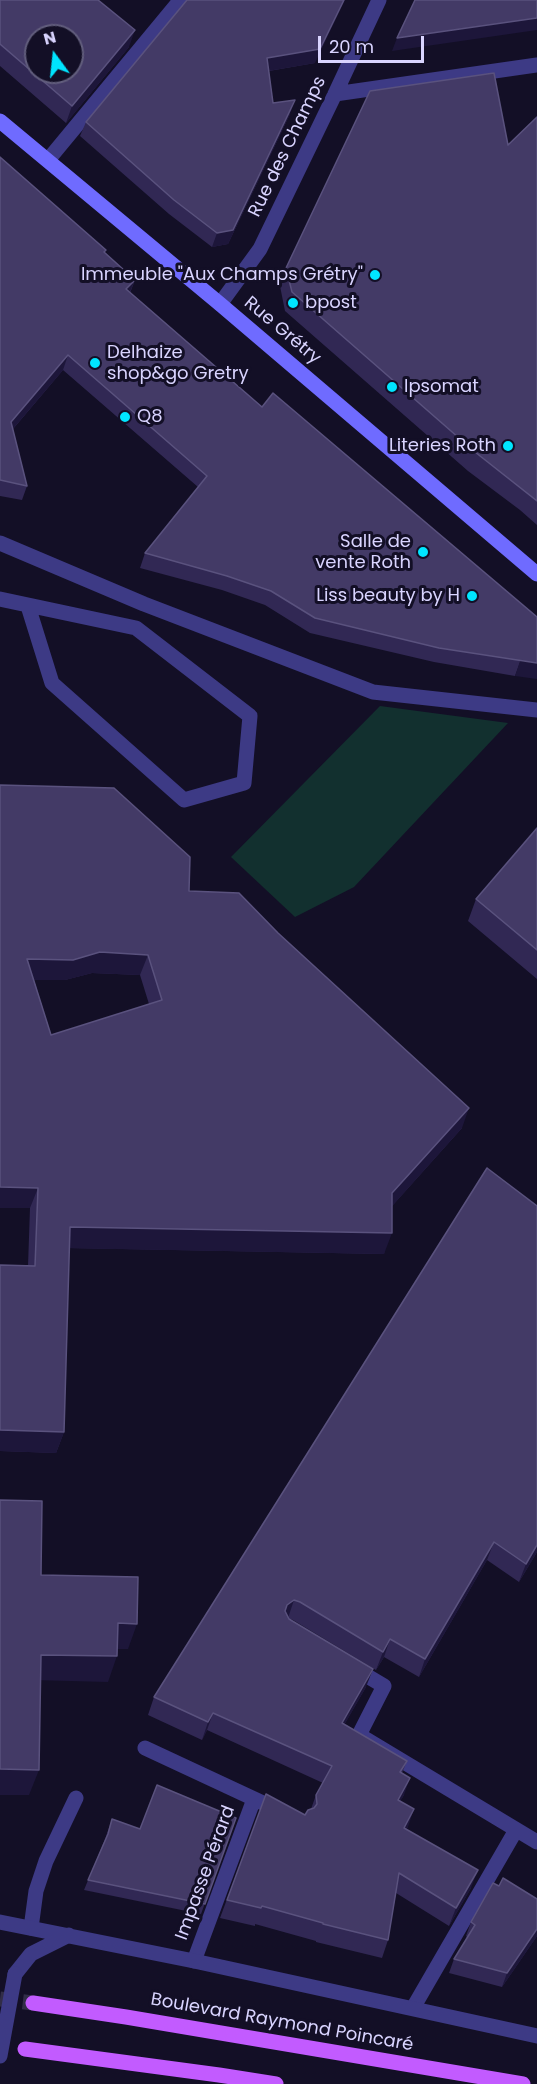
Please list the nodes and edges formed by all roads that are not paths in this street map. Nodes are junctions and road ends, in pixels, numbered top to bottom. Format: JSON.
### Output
{"nodes":[{"id":1,"x":379,"y":0,"type":"edge"},
{"id":2,"x":226,"y":4,"type":"edge"},
{"id":3,"x":537,"y":65,"type":"edge"},
{"id":4,"x":335,"y":94,"type":"junction"},
{"id":5,"x":0,"y":121,"type":"edge"},
{"id":6,"x":48,"y":160,"type":"junction"},
{"id":7,"x":220,"y":304,"type":"junction"},
{"id":8,"x":0,"y":543,"type":"edge"},
{"id":9,"x":537,"y":574,"type":"edge"},
{"id":10,"x":0,"y":599,"type":"edge"},
{"id":11,"x":28,"y":606,"type":"junction"},
{"id":12,"x":537,"y":710,"type":"edge"},
{"id":13,"x":336,"y":1657,"type":"edge"},
{"id":14,"x":145,"y":1748,"type":"dead end"},
{"id":15,"x":75,"y":1798,"type":"dead end"},
{"id":16,"x":254,"y":1799,"type":"junction"},
{"id":17,"x":273,"y":1807,"type":"edge"},
{"id":18,"x":516,"y":1830,"type":"junction"},
{"id":19,"x":537,"y":1842,"type":"edge"},
{"id":20,"x":0,"y":1922,"type":"edge"},
{"id":21,"x":31,"y":1928,"type":"junction"},
{"id":22,"x":69,"y":1935,"type":"junction"},
{"id":23,"x":194,"y":1961,"type":"junction"},
{"id":24,"x":33,"y":2003,"type":"tunnel mouth"},
{"id":25,"x":412,"y":2008,"type":"junction"},
{"id":26,"x":537,"y":2036,"type":"edge"},
{"id":27,"x":25,"y":2049,"type":"dead end"},
{"id":28,"x":0,"y":2056,"type":"edge"},
{"id":29,"x":276,"y":2084,"type":"edge"},
{"id":30,"x":523,"y":2084,"type":"edge"}],
"edges":[{"from":1,"to":4,"type":"street","name":"Rue des Champs"},
{"from":2,"to":6,"type":"street"},
{"from":3,"to":4,"type":"street"},
{"from":4,"to":7,"type":"street","name":"Rue des Champs"},
{"from":5,"to":6,"type":"street","name":"Rue Grétry"},
{"from":6,"to":7,"type":"street","name":"Rue Grétry"},
{"from":7,"to":9,"type":"street","name":"Rue Grétry"},
{"from":8,"to":12,"type":"street"},
{"from":10,"to":11,"type":"street"},
{"from":11,"to":11,"type":"street"},
{"from":13,"to":18,"type":"street"},
{"from":14,"to":16,"type":"street","name":"Impasse Pérard"},
{"from":15,"to":21,"type":"street"},
{"from":16,"to":17,"type":"street","name":"Impasse Pérard"},
{"from":16,"to":23,"type":"street","name":"Impasse Pérard"},
{"from":18,"to":19,"type":"street"},
{"from":18,"to":25,"type":"street"},
{"from":20,"to":21,"type":"street","name":"Boulevard Raymond Poincaré"},
{"from":21,"to":22,"type":"street","name":"Boulevard Raymond Poincaré"},
{"from":22,"to":23,"type":"street","name":"Boulevard Raymond Poincaré"},
{"from":22,"to":28,"type":"street","bridge":true},
{"from":23,"to":25,"type":"street","name":"Boulevard Raymond Poincaré"},
{"from":24,"to":30,"type":"main road","name":"Boulevard Raymond Poincaré"},
{"from":25,"to":26,"type":"street","name":"Boulevard Raymond Poincaré"},
{"from":27,"to":29,"type":"main road"}]}
